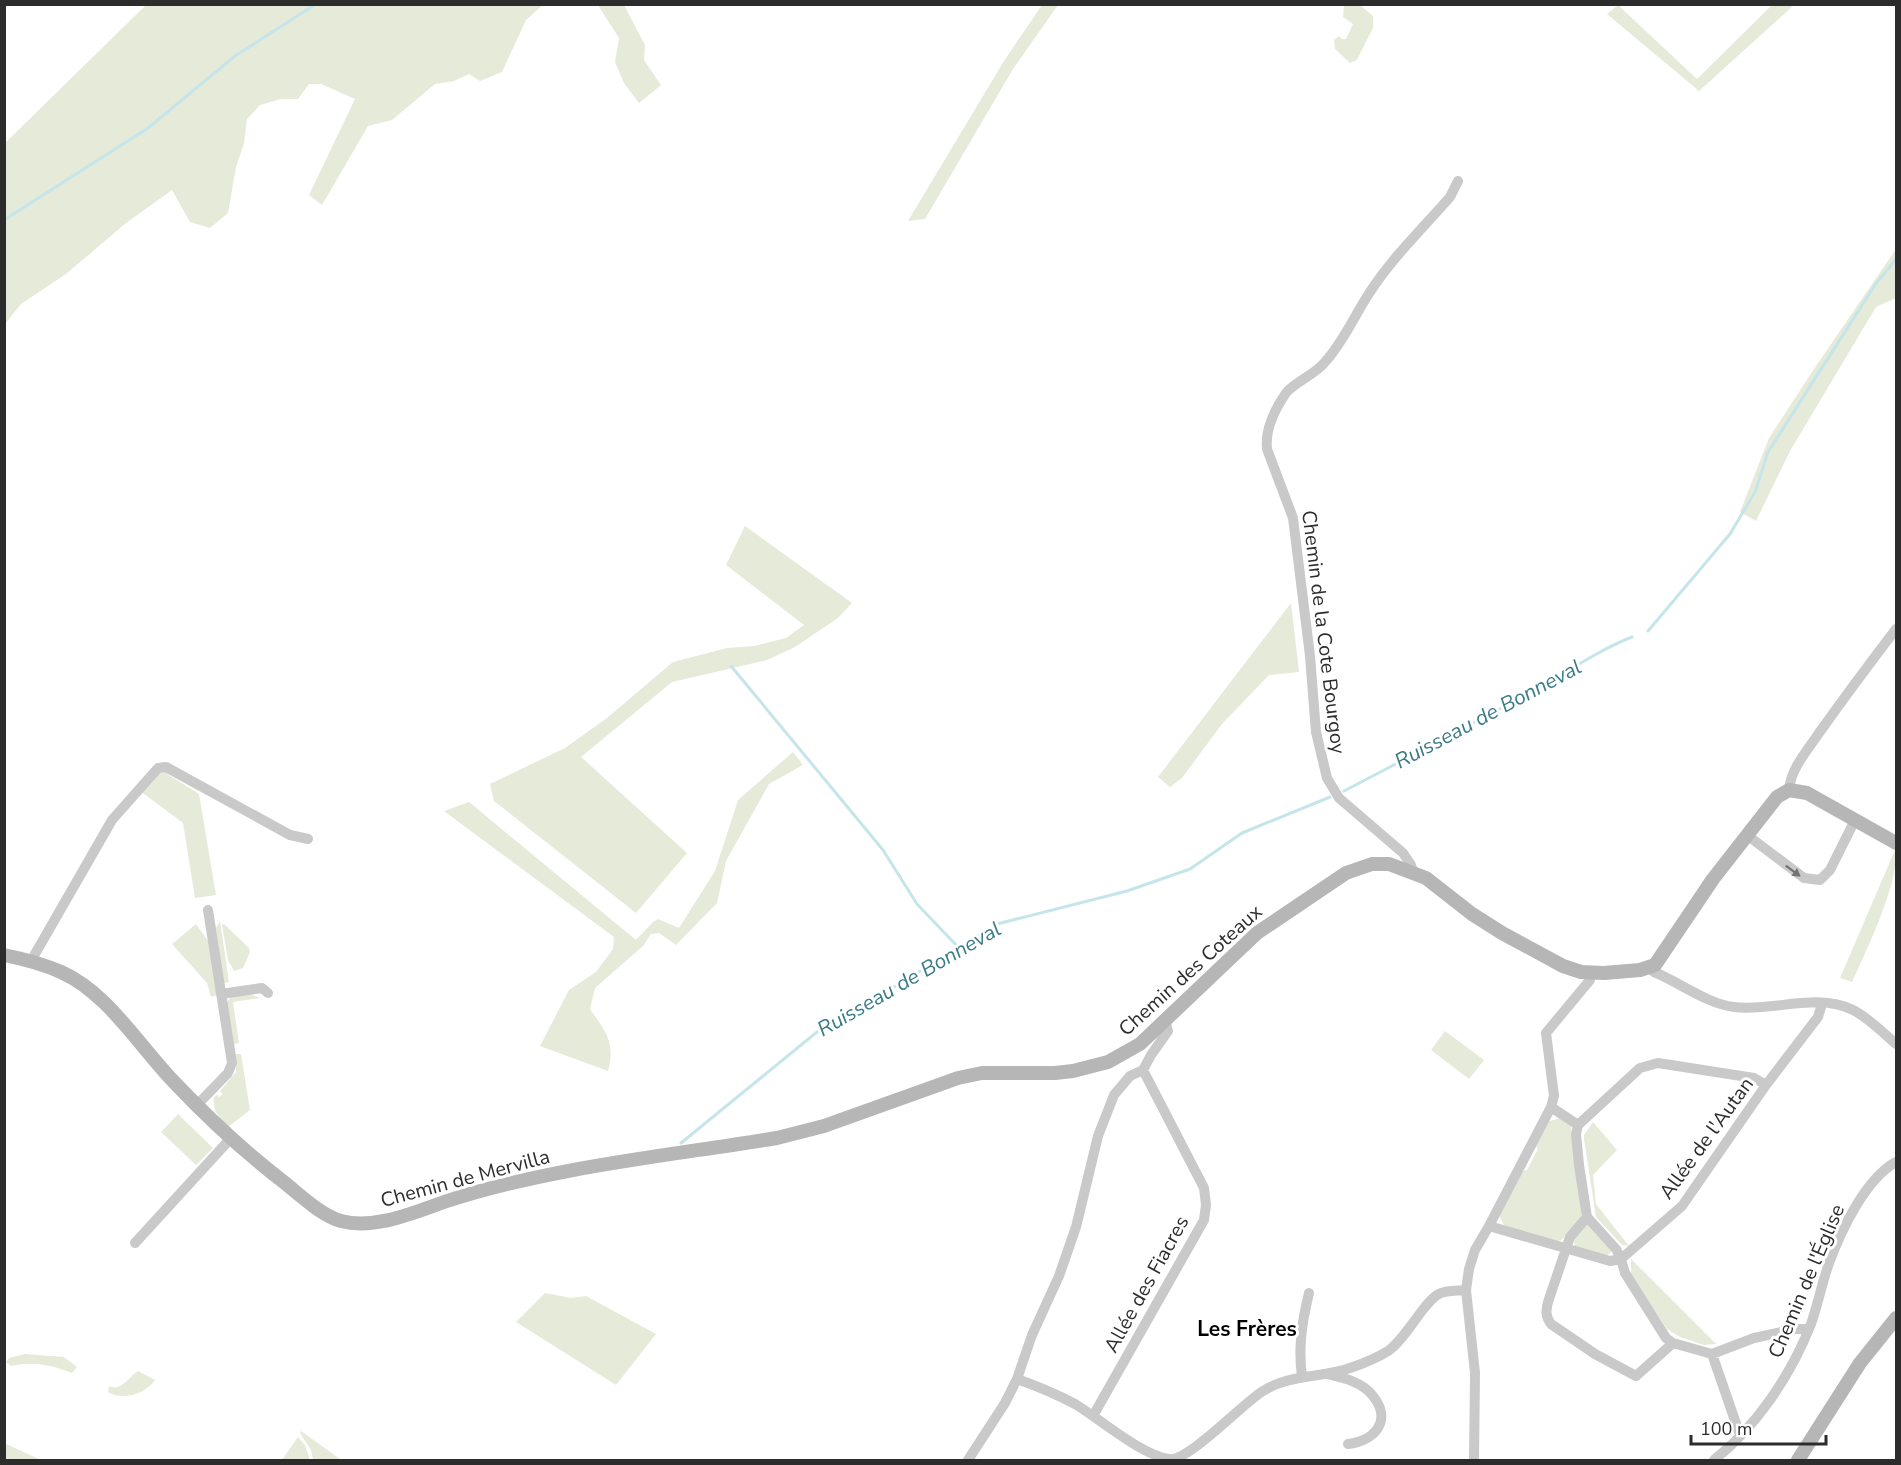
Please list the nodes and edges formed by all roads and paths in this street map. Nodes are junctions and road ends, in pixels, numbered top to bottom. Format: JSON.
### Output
{"nodes":[{"id":1,"x":1458,"y":181,"type":"dead end"},
{"id":2,"x":1896,"y":629,"type":"edge"},
{"id":3,"x":1789,"y":790,"type":"junction"},
{"id":4,"x":1854,"y":820,"type":"junction"},
{"id":5,"x":1747,"y":835,"type":"junction"},
{"id":6,"x":308,"y":839,"type":"dead end"},
{"id":7,"x":1896,"y":843,"type":"edge"},
{"id":8,"x":1413,"y":872,"type":"junction"},
{"id":9,"x":208,"y":910,"type":"dead end"},
{"id":10,"x":4,"y":955,"type":"edge"},
{"id":11,"x":31,"y":961,"type":"junction"},
{"id":12,"x":1650,"y":968,"type":"junction"},
{"id":13,"x":1592,"y":973,"type":"junction"},
{"id":14,"x":268,"y":993,"type":"dead end"},
{"id":15,"x":221,"y":994,"type":"junction"},
{"id":16,"x":1822,"y":1004,"type":"junction"},
{"id":17,"x":1165,"y":1020,"type":"junction"},
{"id":18,"x":1896,"y":1044,"type":"edge"},
{"id":19,"x":1126,"y":1054,"type":"joint"},
{"id":20,"x":1143,"y":1070,"type":"junction"},
{"id":21,"x":1766,"y":1085,"type":"junction"},
{"id":22,"x":197,"y":1105,"type":"junction"},
{"id":23,"x":1551,"y":1105,"type":"junction"},
{"id":24,"x":1578,"y":1125,"type":"junction"},
{"id":25,"x":232,"y":1137,"type":"junction"},
{"id":26,"x":1896,"y":1162,"type":"edge"},
{"id":27,"x":1587,"y":1217,"type":"junction"},
{"id":28,"x":1489,"y":1226,"type":"junction"},
{"id":29,"x":135,"y":1243,"type":"dead end"},
{"id":30,"x":1567,"y":1250,"type":"junction"},
{"id":31,"x":1621,"y":1259,"type":"junction"},
{"id":32,"x":1466,"y":1290,"type":"junction"},
{"id":33,"x":1309,"y":1293,"type":"dead end"},
{"id":34,"x":1896,"y":1318,"type":"edge"},
{"id":35,"x":1808,"y":1329,"type":"junction"},
{"id":36,"x":1672,"y":1343,"type":"junction"},
{"id":37,"x":1712,"y":1354,"type":"junction"},
{"id":38,"x":1325,"y":1373,"type":"junction"},
{"id":39,"x":1302,"y":1377,"type":"junction"},
{"id":40,"x":1017,"y":1379,"type":"junction"},
{"id":41,"x":1093,"y":1416,"type":"junction"},
{"id":42,"x":1740,"y":1435,"type":"junction"},
{"id":43,"x":1348,"y":1444,"type":"dead end"},
{"id":44,"x":1722,"y":1458,"type":"edge"},
{"id":45,"x":1168,"y":1460,"type":"edge"},
{"id":46,"x":968,"y":1461,"type":"edge"},
{"id":47,"x":1474,"y":1461,"type":"edge"},
{"id":48,"x":1798,"y":1461,"type":"edge"}],
"edges":[{"from":1,"to":8,"type":"street","name":"Chemin de la Cote Bourgoy"},
{"from":2,"to":3,"type":"street"},
{"from":3,"to":4,"type":"street"},
{"from":3,"to":5,"type":"street"},
{"from":5,"to":4,"type":"street","one_way":true},
{"from":4,"to":7,"type":"street"},
{"from":5,"to":12,"type":"street"},
{"from":6,"to":11,"type":"street"},
{"from":8,"to":13,"type":"street","name":"Chemin des Coteaux"},
{"from":8,"to":17,"type":"street","name":"Chemin des Coteaux"},
{"from":9,"to":15,"type":"street"},
{"from":10,"to":11,"type":"street","name":"Chemin de Mervilla"},
{"from":11,"to":22,"type":"street","name":"Chemin de Mervilla"},
{"from":12,"to":13,"type":"street","name":"Chemin des Coteaux"},
{"from":12,"to":16,"type":"street"},
{"from":13,"to":23,"type":"street"},
{"from":14,"to":15,"type":"street"},
{"from":15,"to":22,"type":"street"},
{"from":16,"to":18,"type":"street"},
{"from":16,"to":21,"type":"street","name":"Allée de l'Autan"},
{"from":17,"to":19,"type":"street","name":"Chemin des Coteaux"},
{"from":17,"to":20,"type":"street"},
{"from":19,"to":25,"type":"street","name":"Chemin de Mervilla"},
{"from":20,"to":40,"type":"street"},
{"from":20,"to":41,"type":"street","name":"Allée des Fiacres"},
{"from":21,"to":24,"type":"street"},
{"from":21,"to":31,"type":"street","name":"Allée de l'Autan"},
{"from":22,"to":25,"type":"street","name":"Chemin de Mervilla"},
{"from":23,"to":24,"type":"street"},
{"from":23,"to":28,"type":"street"},
{"from":24,"to":27,"type":"street"},
{"from":25,"to":29,"type":"street"},
{"from":26,"to":35,"type":"street","name":"Chemin de l'Église"},
{"from":27,"to":30,"type":"street"},
{"from":27,"to":31,"type":"street"},
{"from":28,"to":30,"type":"street"},
{"from":28,"to":32,"type":"street"},
{"from":30,"to":31,"type":"street"},
{"from":30,"to":36,"type":"street"},
{"from":31,"to":36,"type":"street"},
{"from":32,"to":38,"type":"street"},
{"from":32,"to":47,"type":"street"},
{"from":33,"to":39,"type":"street"},
{"from":34,"to":48,"type":"street"},
{"from":35,"to":37,"type":"street"},
{"from":35,"to":42,"type":"street","name":"Chemin de l'Église"},
{"from":36,"to":37,"type":"street"},
{"from":37,"to":42,"type":"street"},
{"from":38,"to":39,"type":"street"},
{"from":38,"to":43,"type":"street"},
{"from":39,"to":45,"type":"street"},
{"from":40,"to":41,"type":"street"},
{"from":40,"to":46,"type":"street"},
{"from":41,"to":45,"type":"street"},
{"from":42,"to":44,"type":"street","name":"Chemin de l'Église"}]}
